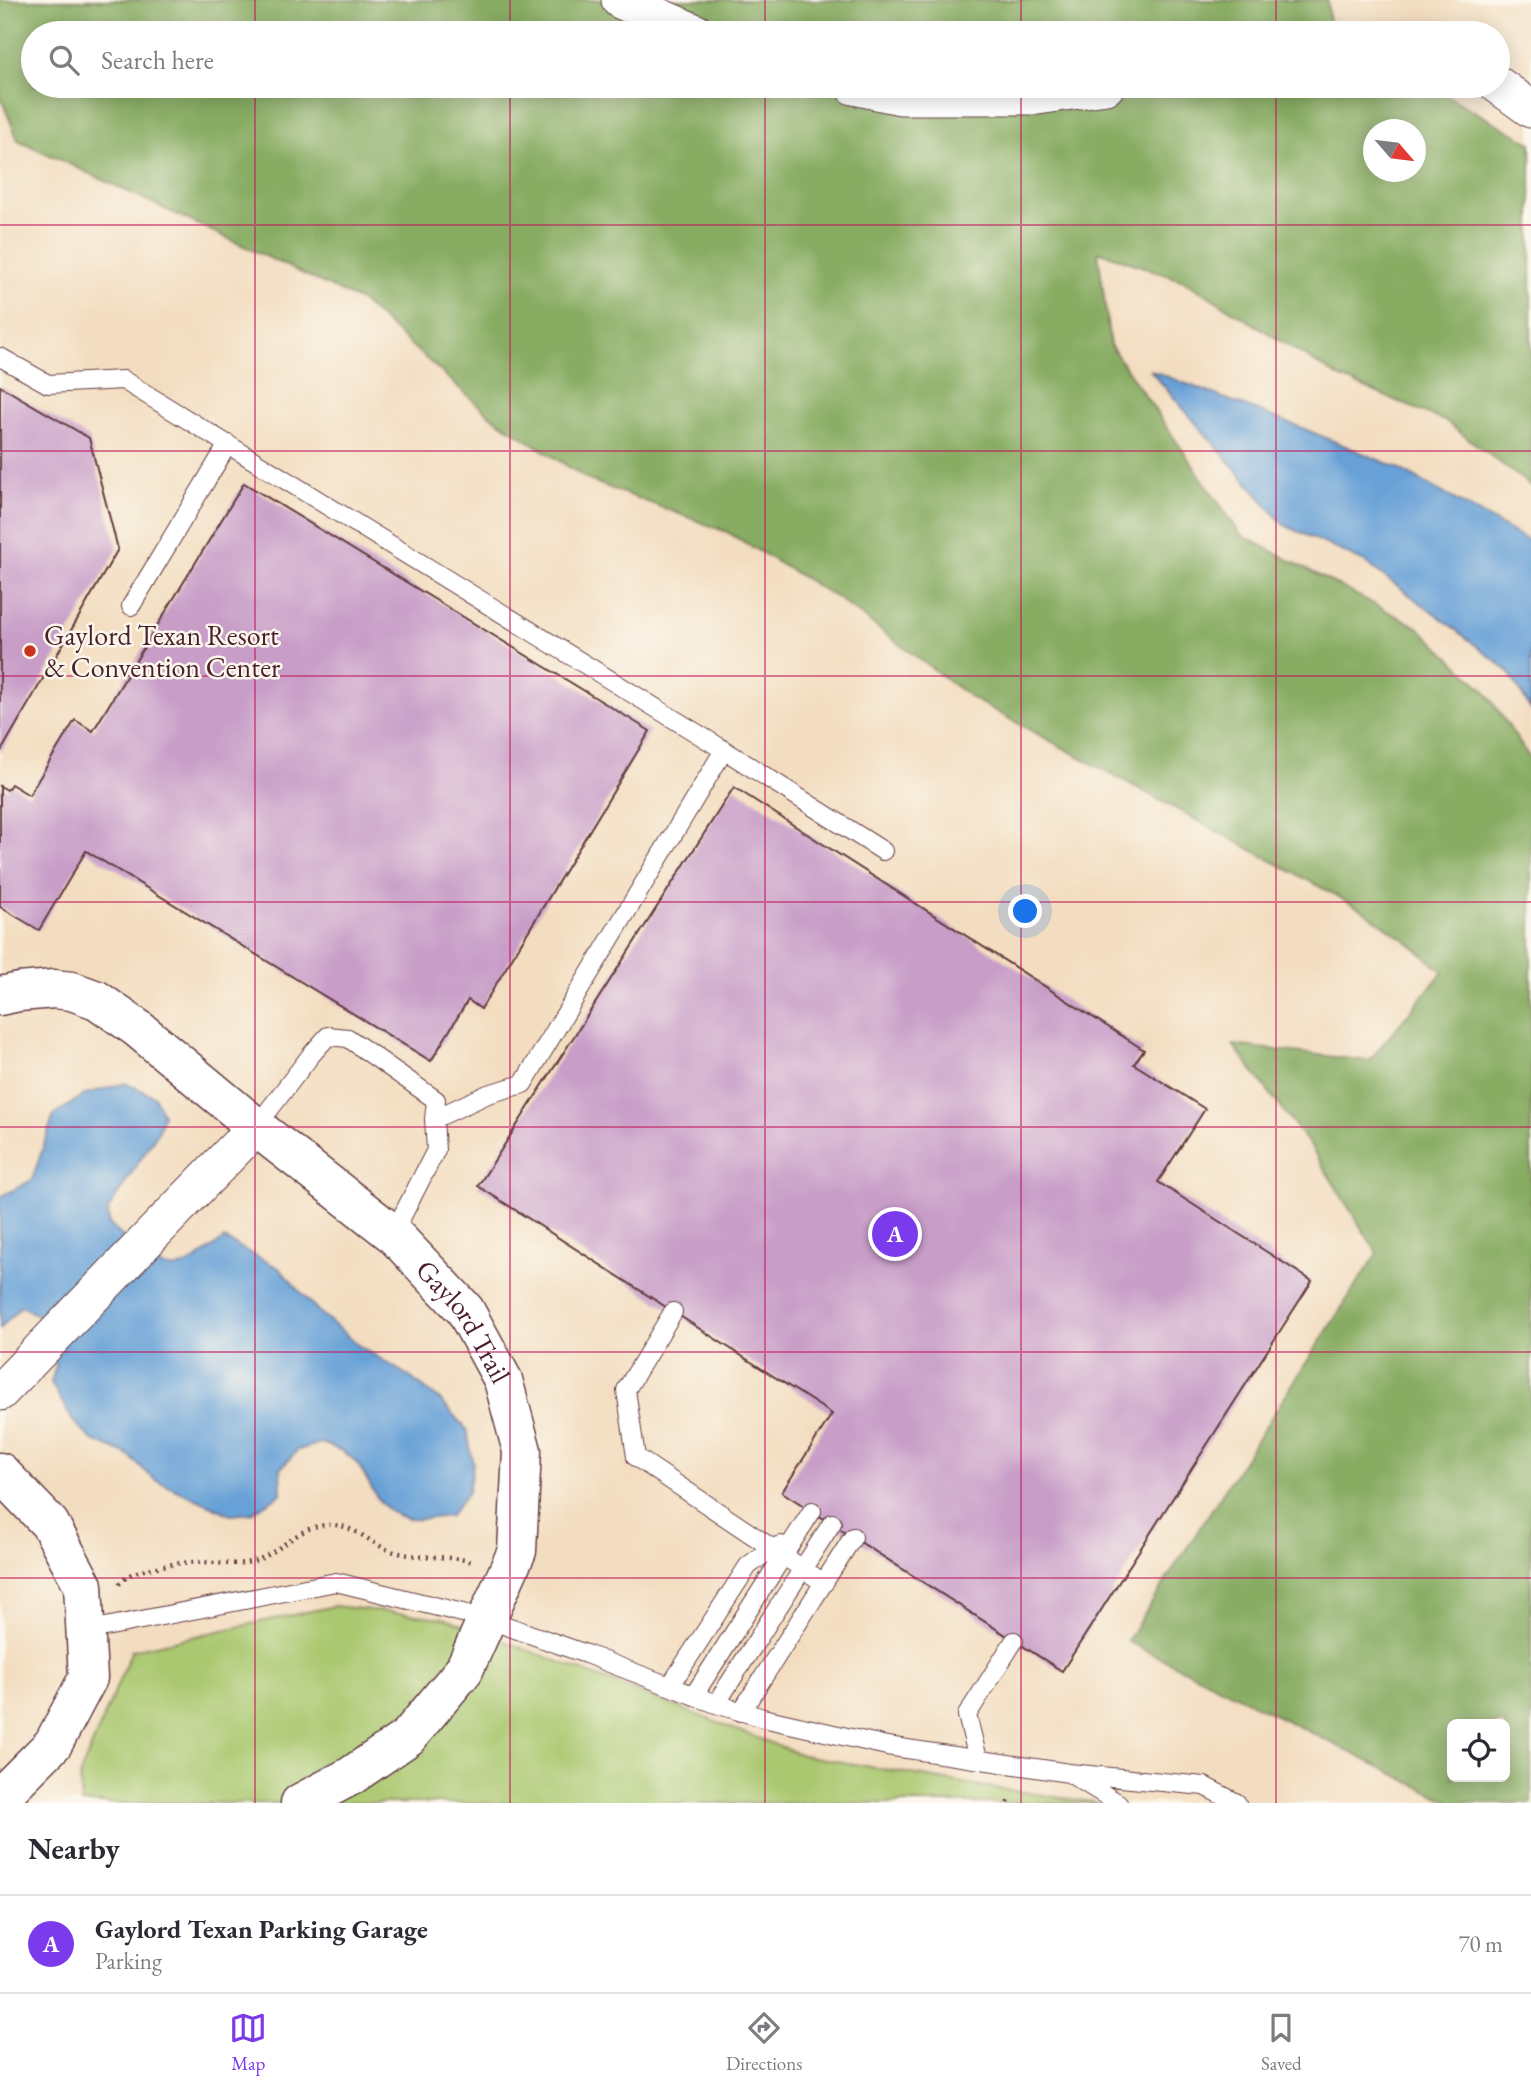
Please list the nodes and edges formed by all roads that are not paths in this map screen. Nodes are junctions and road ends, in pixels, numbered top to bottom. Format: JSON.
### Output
{"nodes":[{"id":1,"x":620,"y":0,"type":"edge"},
{"id":2,"x":668,"y":21,"type":"edge"},
{"id":3,"x":1510,"y":93,"type":"edge"},
{"id":4,"x":1531,"y":108,"type":"edge"},
{"id":5,"x":0,"y":357,"type":"edge"},
{"id":6,"x":228,"y":444,"type":"junction"},
{"id":7,"x":131,"y":606,"type":"dead end"},
{"id":8,"x":724,"y":750,"type":"junction"},
{"id":9,"x":883,"y":851,"type":"dead end"},
{"id":10,"x":0,"y":996,"type":"edge"},
{"id":11,"x":434,"y":1119,"type":"junction"},
{"id":12,"x":256,"y":1127,"type":"junction"},
{"id":13,"x":393,"y":1234,"type":"junction"},
{"id":14,"x":673,"y":1312,"type":"dead end"},
{"id":15,"x":0,"y":1392,"type":"edge"},
{"id":16,"x":0,"y":1472,"type":"edge"},
{"id":17,"x":812,"y":1511,"type":"dead end"},
{"id":18,"x":832,"y":1523,"type":"dead end"},
{"id":19,"x":853,"y":1537,"type":"dead end"},
{"id":20,"x":778,"y":1552,"type":"junction"},
{"id":21,"x":803,"y":1569,"type":"junction"},
{"id":22,"x":824,"y":1583,"type":"junction"},
{"id":23,"x":85,"y":1617,"type":"junction"},
{"id":24,"x":487,"y":1619,"type":"junction"},
{"id":25,"x":1014,"y":1641,"type":"dead end"},
{"id":26,"x":670,"y":1686,"type":"junction"},
{"id":27,"x":694,"y":1695,"type":"junction"},
{"id":28,"x":716,"y":1704,"type":"junction"},
{"id":29,"x":741,"y":1712,"type":"junction"},
{"id":30,"x":978,"y":1759,"type":"junction"},
{"id":31,"x":1069,"y":1773,"type":"junction"},
{"id":32,"x":0,"y":1797,"type":"edge"},
{"id":33,"x":300,"y":1803,"type":"edge"},
{"id":34,"x":1118,"y":1803,"type":"edge"},
{"id":35,"x":1237,"y":1803,"type":"edge"}],
"edges":[{"from":1,"to":2,"type":"street"},
{"from":3,"to":4,"type":"street"},
{"from":5,"to":6,"type":"lane"},
{"from":6,"to":7,"type":"lane"},
{"from":6,"to":8,"type":"lane"},
{"from":8,"to":9,"type":"lane"},
{"from":8,"to":11,"type":"lane"},
{"from":10,"to":12,"type":"street","name":"Gaylord Trail"},
{"from":11,"to":12,"type":"lane"},
{"from":11,"to":13,"type":"lane"},
{"from":12,"to":13,"type":"street","name":"Gaylord Trail"},
{"from":12,"to":15,"type":"street"},
{"from":13,"to":24,"type":"street","name":"Gaylord Trail"},
{"from":14,"to":20,"type":"lane"},
{"from":16,"to":23,"type":"street"},
{"from":17,"to":20,"type":"lane"},
{"from":18,"to":21,"type":"lane"},
{"from":19,"to":22,"type":"lane"},
{"from":20,"to":21,"type":"lane"},
{"from":20,"to":26,"type":"lane"},
{"from":20,"to":27,"type":"lane"},
{"from":21,"to":22,"type":"lane"},
{"from":21,"to":28,"type":"lane"},
{"from":22,"to":29,"type":"lane"},
{"from":23,"to":24,"type":"lane"},
{"from":23,"to":32,"type":"street"},
{"from":24,"to":26,"type":"lane"},
{"from":24,"to":33,"type":"street","name":"Gaylord Trail"},
{"from":25,"to":30,"type":"lane"},
{"from":26,"to":27,"type":"lane"},
{"from":27,"to":28,"type":"lane"},
{"from":28,"to":29,"type":"lane"},
{"from":29,"to":30,"type":"lane"},
{"from":30,"to":31,"type":"lane"},
{"from":31,"to":34,"type":"lane"},
{"from":31,"to":35,"type":"lane"}]}
